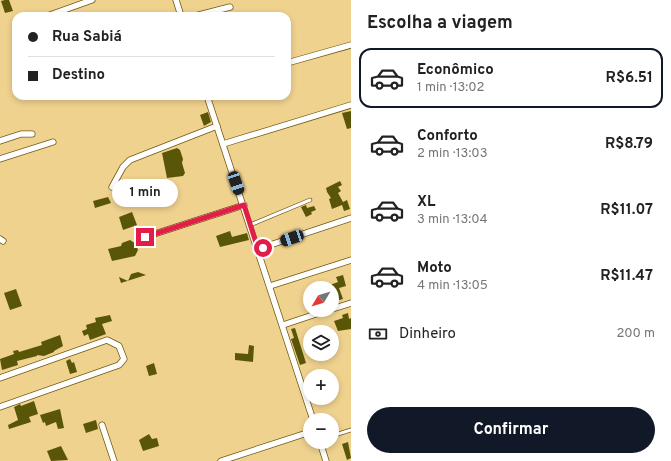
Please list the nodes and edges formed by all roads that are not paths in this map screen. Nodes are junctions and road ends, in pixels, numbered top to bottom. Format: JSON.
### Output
{"nodes":[{"id":1,"x":92,"y":0,"type":"edge"},
{"id":2,"x":176,"y":0,"type":"edge"},
{"id":3,"x":230,"y":7,"type":"dead end"},
{"id":4,"x":58,"y":12,"type":"edge"},
{"id":5,"x":180,"y":12,"type":"edge"},
{"id":6,"x":211,"y":12,"type":"edge"},
{"id":7,"x":351,"y":45,"type":"edge"},
{"id":8,"x":291,"y":62,"type":"edge"},
{"id":9,"x":208,"y":100,"type":"edge"},
{"id":10,"x":351,"y":105,"type":"edge"},
{"id":11,"x":217,"y":126,"type":"junction"},
{"id":12,"x":32,"y":134,"type":"dead end"},
{"id":13,"x":0,"y":141,"type":"edge"},
{"id":14,"x":53,"y":142,"type":"dead end"},
{"id":15,"x":223,"y":144,"type":"junction"},
{"id":16,"x":0,"y":159,"type":"edge"},
{"id":17,"x":112,"y":187,"type":"dead end"},
{"id":18,"x":310,"y":200,"type":"dead end"},
{"id":19,"x":244,"y":205,"type":"junction"},
{"id":20,"x":351,"y":218,"type":"edge"},
{"id":21,"x":250,"y":225,"type":"junction"},
{"id":22,"x":145,"y":237,"type":"dead end"},
{"id":23,"x":258,"y":249,"type":"junction"},
{"id":24,"x":351,"y":260,"type":"edge"},
{"id":25,"x":270,"y":286,"type":"junction"},
{"id":26,"x":351,"y":303,"type":"edge"},
{"id":27,"x":339,"y":307,"type":"edge"},
{"id":28,"x":307,"y":317,"type":"edge"},
{"id":29,"x":283,"y":325,"type":"junction"},
{"id":30,"x":0,"y":378,"type":"edge"},
{"id":31,"x":0,"y":407,"type":"edge"},
{"id":32,"x":311,"y":413,"type":"edge"},
{"id":33,"x":102,"y":425,"type":"dead end"},
{"id":34,"x":351,"y":430,"type":"edge"},
{"id":35,"x":303,"y":434,"type":"edge"},
{"id":36,"x":339,"y":434,"type":"edge"},
{"id":37,"x":322,"y":449,"type":"edge"},
{"id":38,"x":114,"y":461,"type":"edge"},
{"id":39,"x":220,"y":461,"type":"edge"},
{"id":40,"x":326,"y":461,"type":"edge"}],
"edges":[{"from":1,"to":4,"type":"street"},
{"from":2,"to":5,"type":"street"},
{"from":3,"to":6,"type":"street"},
{"from":7,"to":8,"type":"street"},
{"from":9,"to":11,"type":"street"},
{"from":10,"to":15,"type":"street"},
{"from":11,"to":15,"type":"street"},
{"from":11,"to":17,"type":"street"},
{"from":12,"to":13,"type":"street"},
{"from":14,"to":16,"type":"street"},
{"from":15,"to":19,"type":"street"},
{"from":18,"to":21,"type":"lane"},
{"from":19,"to":21,"type":"street"},
{"from":19,"to":22,"type":"street"},
{"from":20,"to":23,"type":"street"},
{"from":21,"to":23,"type":"street"},
{"from":23,"to":25,"type":"street"},
{"from":24,"to":25,"type":"street"},
{"from":25,"to":29,"type":"street"},
{"from":26,"to":27,"type":"street"},
{"from":28,"to":29,"type":"street"},
{"from":29,"to":32,"type":"street"},
{"from":30,"to":31,"type":"street"},
{"from":33,"to":38,"type":"street"},
{"from":34,"to":36,"type":"lane"},
{"from":35,"to":39,"type":"street"},
{"from":37,"to":40,"type":"street"}]}
